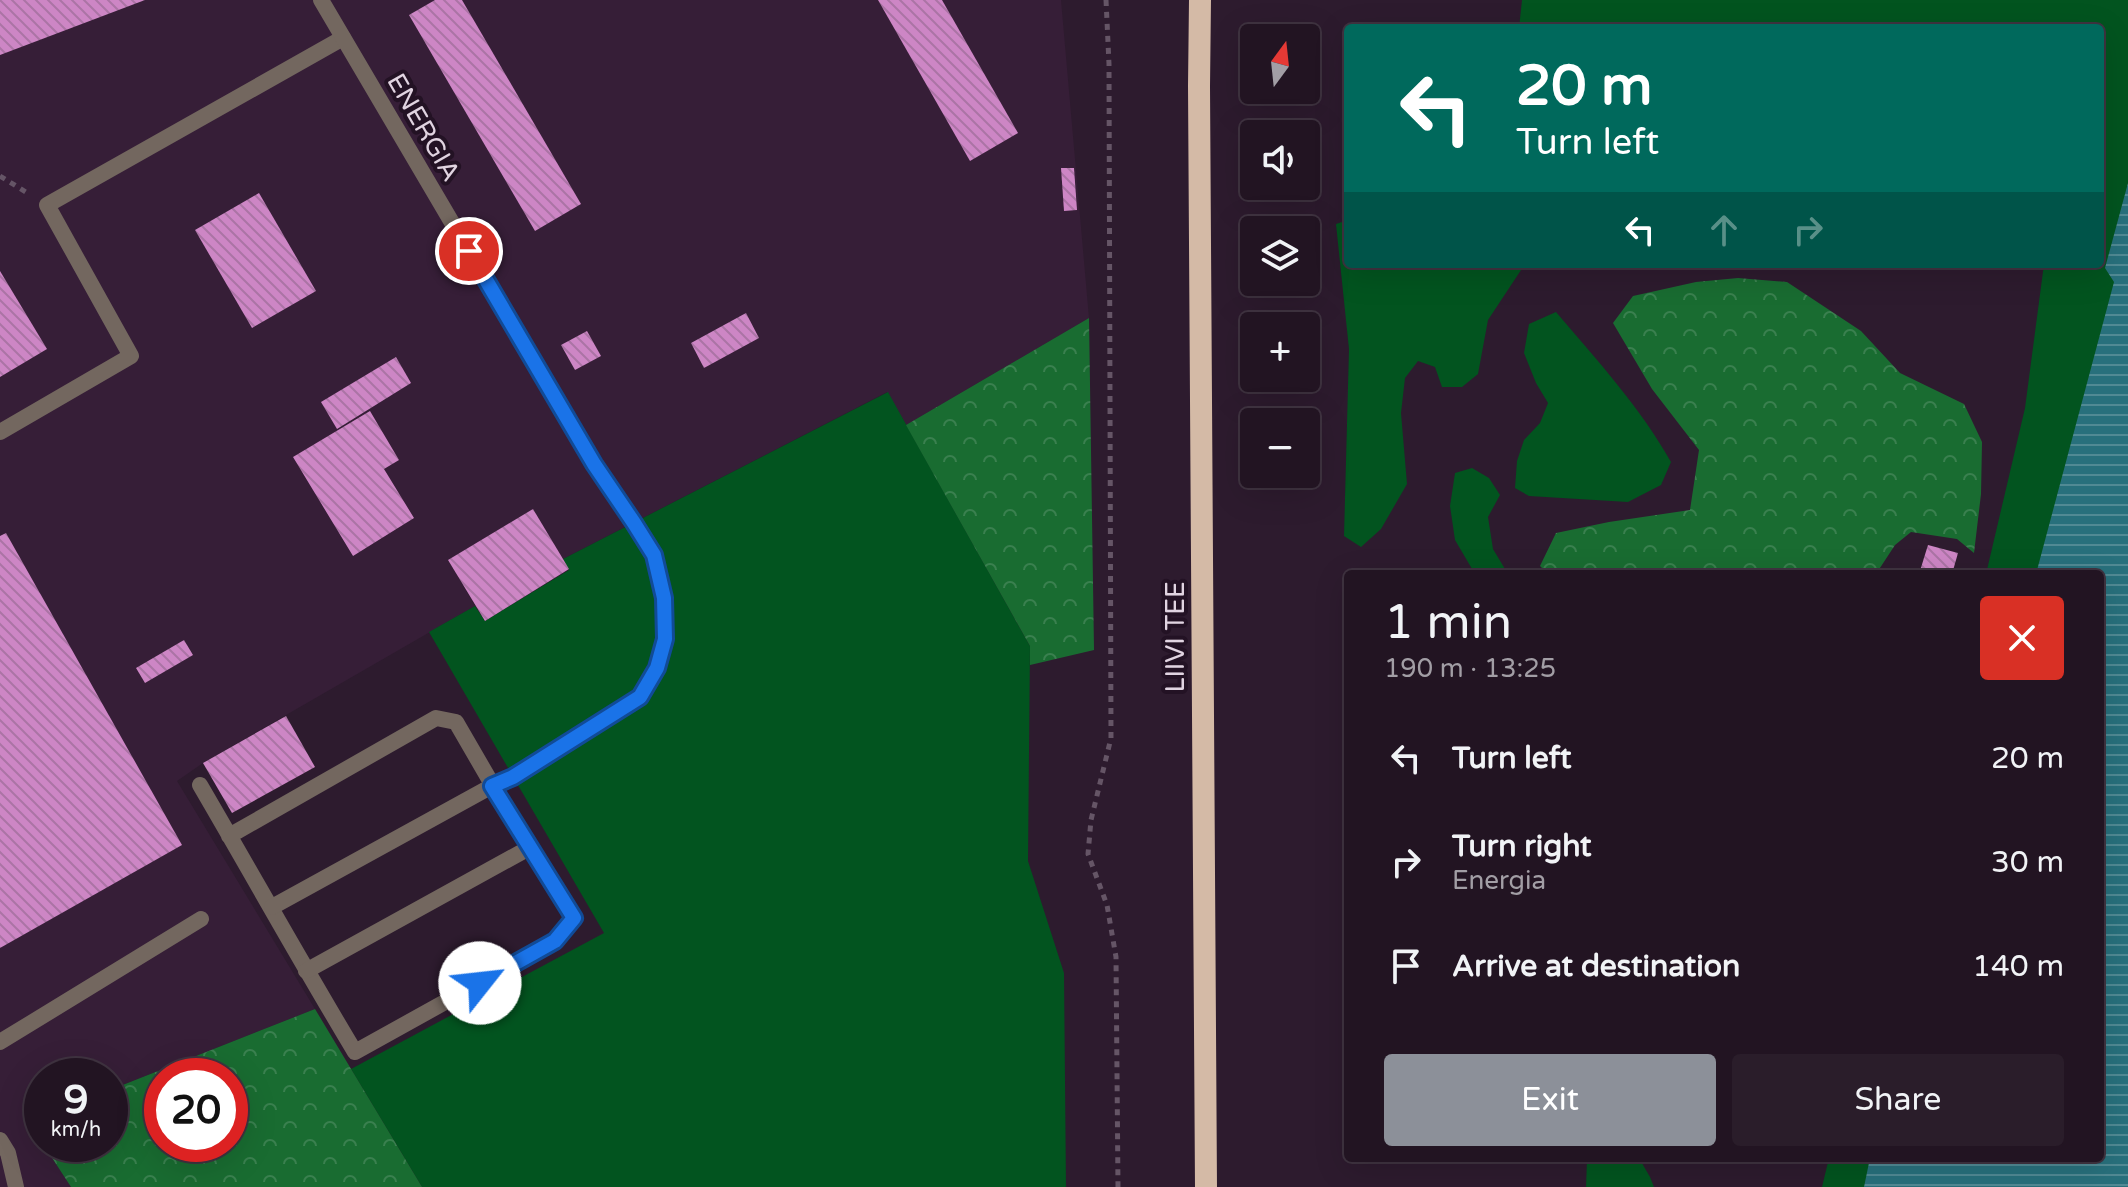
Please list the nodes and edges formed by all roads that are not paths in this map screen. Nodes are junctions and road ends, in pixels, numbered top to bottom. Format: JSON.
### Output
{"nodes":[{"id":1,"x":321,"y":0,"type":"edge"},
{"id":2,"x":1199,"y":0,"type":"edge"},
{"id":3,"x":343,"y":38,"type":"junction"},
{"id":4,"x":0,"y":432,"type":"edge"},
{"id":5,"x":200,"y":785,"type":"dead end"},
{"id":6,"x":492,"y":786,"type":"junction"},
{"id":7,"x":229,"y":836,"type":"junction"},
{"id":8,"x":529,"y":848,"type":"junction"},
{"id":9,"x":272,"y":907,"type":"junction"},
{"id":10,"x":201,"y":919,"type":"dead end"},
{"id":11,"x":306,"y":971,"type":"junction"},
{"id":12,"x":0,"y":1042,"type":"edge"},
{"id":13,"x":0,"y":1140,"type":"edge"},
{"id":14,"x":16,"y":1187,"type":"edge"},
{"id":15,"x":1206,"y":1187,"type":"edge"}],
"edges":[{"from":1,"to":3,"type":"street","name":"ENERGIA"},
{"from":2,"to":15,"type":"highway","name":"LIIVI TEE"},
{"from":3,"to":4,"type":"street"},
{"from":3,"to":6,"type":"street","name":"ENERGIA"},
{"from":5,"to":7,"type":"street"},
{"from":6,"to":7,"type":"street"},
{"from":6,"to":8,"type":"street"},
{"from":6,"to":9,"type":"street","name":"ENERGIA"},
{"from":7,"to":9,"type":"street"},
{"from":8,"to":11,"type":"street"},
{"from":8,"to":11,"type":"street"},
{"from":9,"to":11,"type":"street"},
{"from":10,"to":12,"type":"street"},
{"from":13,"to":14,"type":"street"}]}
